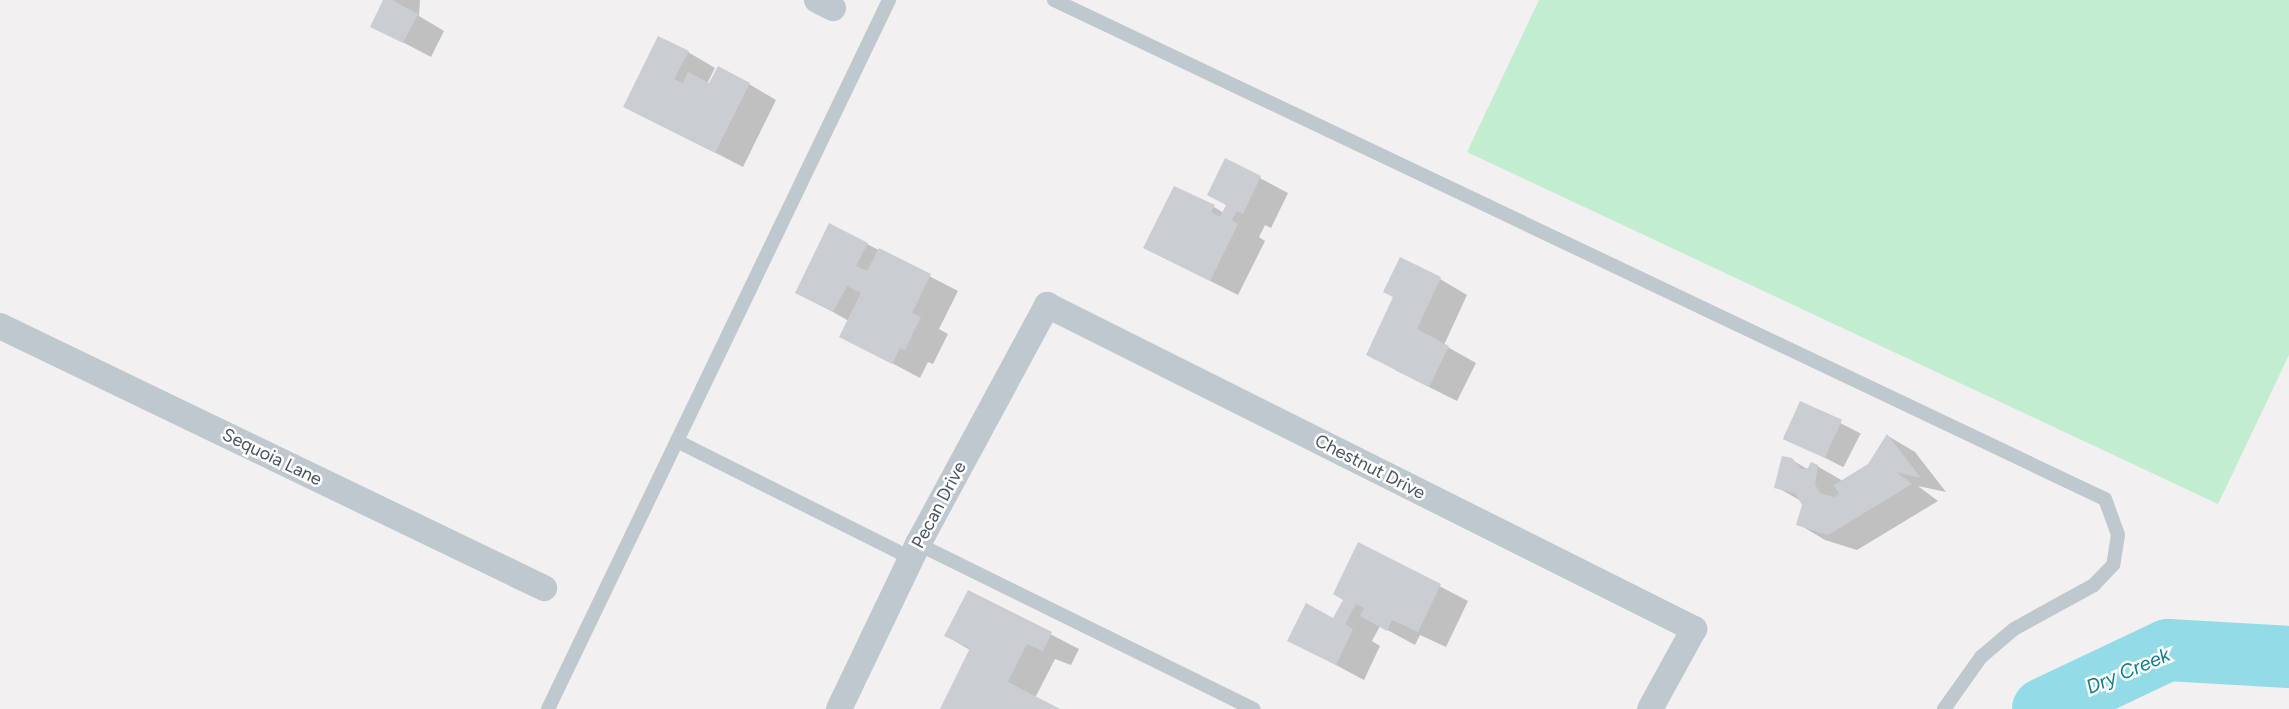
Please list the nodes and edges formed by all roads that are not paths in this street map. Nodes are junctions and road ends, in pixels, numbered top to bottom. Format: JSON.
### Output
{"nodes":[{"id":1,"x":889,"y":0,"type":"edge"},
{"id":2,"x":1054,"y":0,"type":"edge"},
{"id":3,"x":1047,"y":305,"type":"joint"},
{"id":4,"x":0,"y":326,"type":"edge"},
{"id":5,"x":677,"y":441,"type":"junction"},
{"id":6,"x":915,"y":551,"type":"junction"},
{"id":7,"x":544,"y":588,"type":"dead end"},
{"id":8,"x":548,"y":709,"type":"edge"},
{"id":9,"x":839,"y":709,"type":"edge"},
{"id":10,"x":1254,"y":709,"type":"edge"},
{"id":11,"x":1650,"y":709,"type":"edge"},
{"id":12,"x":1944,"y":709,"type":"edge"}],
"edges":[{"from":1,"to":5,"type":"lane"},
{"from":2,"to":12,"type":"lane"},
{"from":3,"to":6,"type":"street","name":"Pecan Drive"},
{"from":3,"to":11,"type":"street","name":"Chestnut Drive"},
{"from":4,"to":7,"type":"street","name":"Sequoia Lane"},
{"from":5,"to":6,"type":"lane"},
{"from":5,"to":8,"type":"lane"},
{"from":6,"to":9,"type":"street","name":"Pecan Drive"},
{"from":6,"to":10,"type":"lane"}]}
